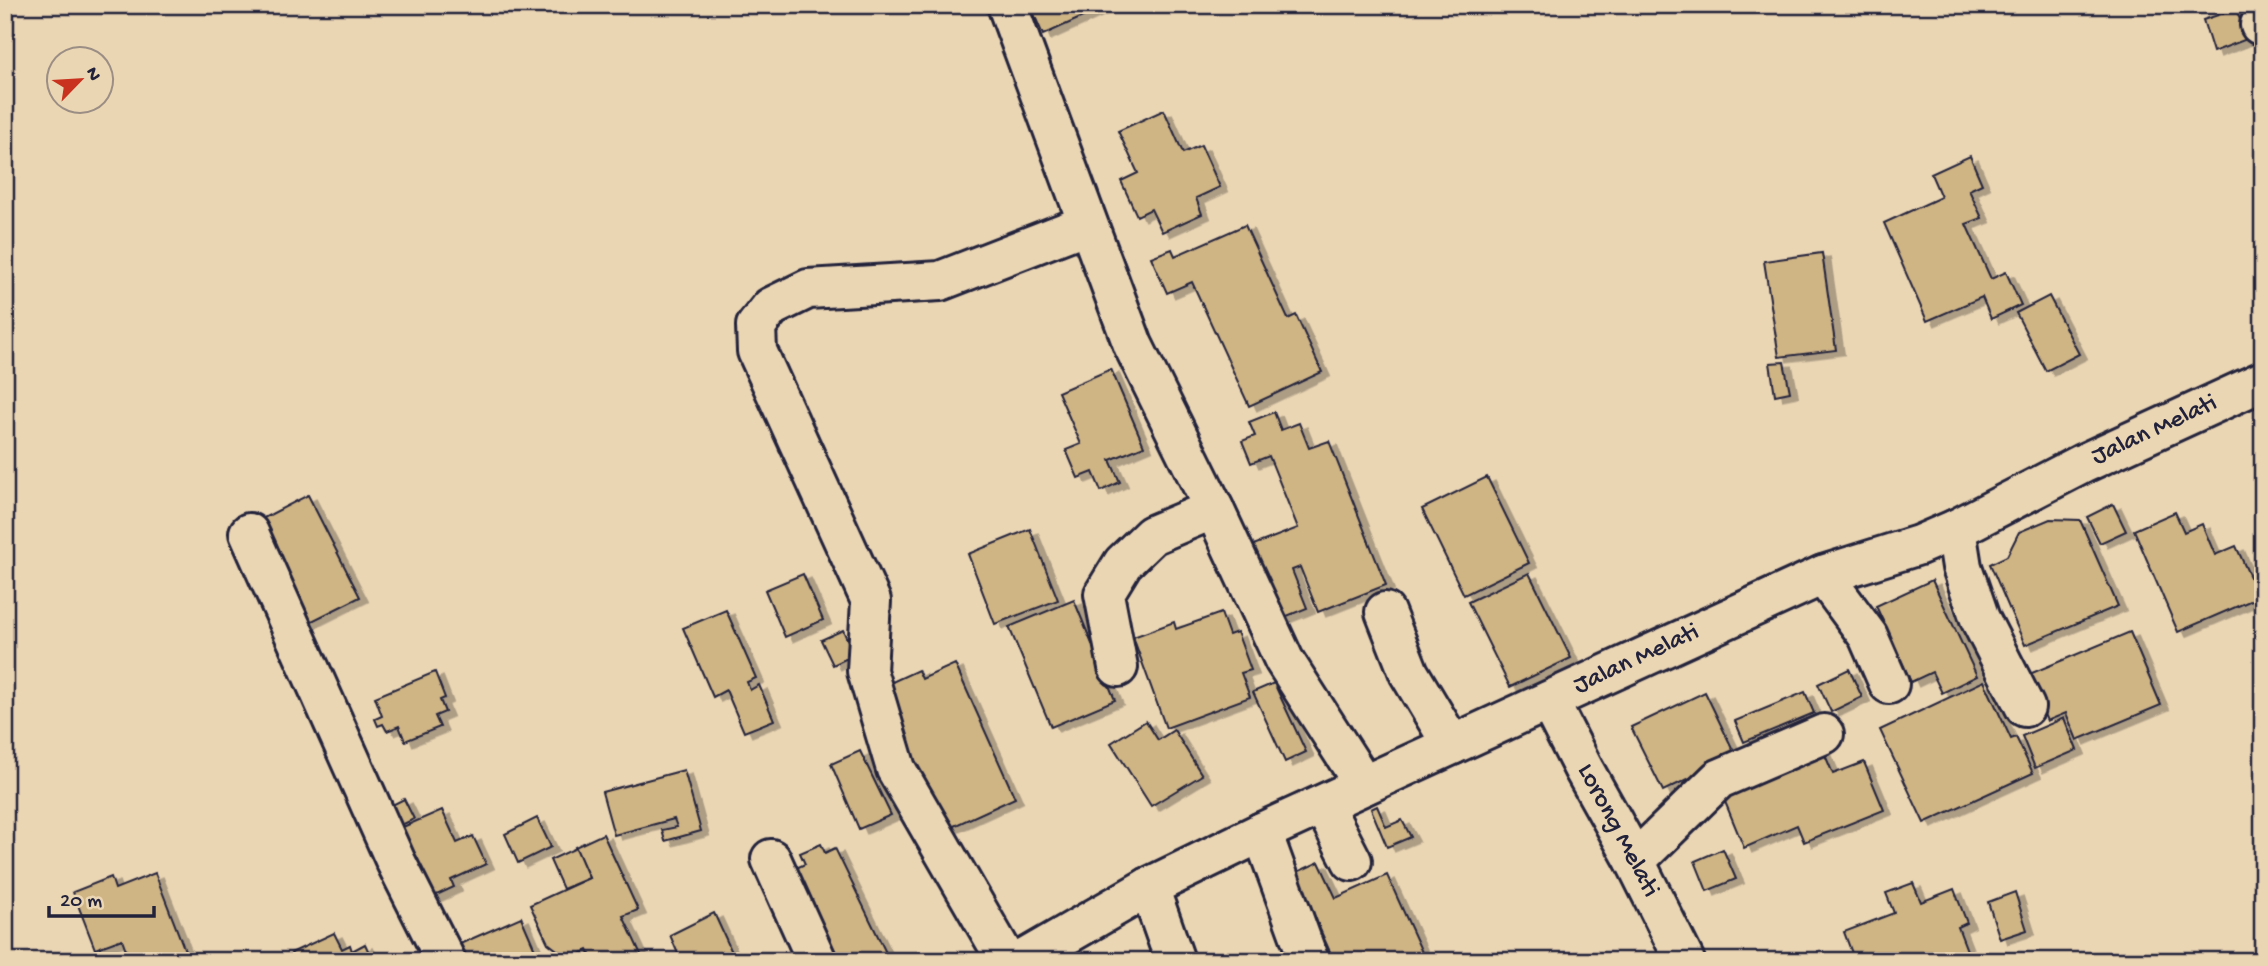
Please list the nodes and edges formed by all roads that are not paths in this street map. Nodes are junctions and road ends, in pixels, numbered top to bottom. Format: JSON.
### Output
{"nodes":[{"id":1,"x":1007,"y":5,"type":"edge"},
{"id":2,"x":1087,"y":224,"type":"junction"},
{"id":3,"x":2263,"y":381,"type":"edge"},
{"id":4,"x":1214,"y":509,"type":"junction"},
{"id":5,"x":1956,"y":529,"type":"junction"},
{"id":6,"x":249,"y":533,"type":"dead end"},
{"id":7,"x":1823,"y":575,"type":"junction"},
{"id":8,"x":1385,"y":612,"type":"dead end"},
{"id":9,"x":1118,"y":667,"type":"dead end"},
{"id":10,"x":1889,"y":684,"type":"dead end"},
{"id":11,"x":1549,"y":701,"type":"junction"},
{"id":12,"x":2025,"y":707,"type":"dead end"},
{"id":13,"x":1824,"y":734,"type":"dead end"},
{"id":14,"x":1452,"y":745,"type":"junction"},
{"id":15,"x":1364,"y":785,"type":"junction"},
{"id":16,"x":1324,"y":805,"type":"junction"},
{"id":17,"x":1262,"y":832,"type":"junction"},
{"id":18,"x":771,"y":859,"type":"dead end"},
{"id":19,"x":1352,"y":861,"type":"dead end"},
{"id":20,"x":1635,"y":861,"type":"junction"},
{"id":21,"x":1149,"y":887,"type":"junction"},
{"id":22,"x":446,"y":961,"type":"edge"},
{"id":23,"x":817,"y":961,"type":"edge"},
{"id":24,"x":1007,"y":961,"type":"edge"},
{"id":25,"x":1021,"y":961,"type":"edge"},
{"id":26,"x":1175,"y":961,"type":"edge"},
{"id":27,"x":1309,"y":961,"type":"edge"},
{"id":28,"x":1685,"y":961,"type":"edge"}],
"edges":[{"from":1,"to":2,"type":"street"},
{"from":2,"to":4,"type":"street"},
{"from":2,"to":24,"type":"street"},
{"from":3,"to":5,"type":"street","name":"Jalan Melati"},
{"from":4,"to":9,"type":"street"},
{"from":4,"to":15,"type":"street"},
{"from":5,"to":7,"type":"street","name":"Jalan Melati"},
{"from":5,"to":12,"type":"street"},
{"from":6,"to":22,"type":"street"},
{"from":7,"to":10,"type":"street"},
{"from":7,"to":11,"type":"street","name":"Jalan Melati"},
{"from":8,"to":14,"type":"street"},
{"from":11,"to":14,"type":"street","name":"Jalan Melati"},
{"from":11,"to":20,"type":"street","name":"Lorong Melati"},
{"from":13,"to":20,"type":"street"},
{"from":14,"to":15,"type":"street","name":"Jalan Melati"},
{"from":15,"to":16,"type":"street","name":"Jalan Melati"},
{"from":16,"to":17,"type":"street","name":"Jalan Melati"},
{"from":16,"to":19,"type":"street"},
{"from":17,"to":21,"type":"street","name":"Jalan Melati"},
{"from":17,"to":27,"type":"street"},
{"from":18,"to":23,"type":"street"},
{"from":20,"to":28,"type":"street","name":"Lorong Melati"},
{"from":21,"to":25,"type":"street","name":"Jalan Melati"},
{"from":21,"to":26,"type":"street"}]}
